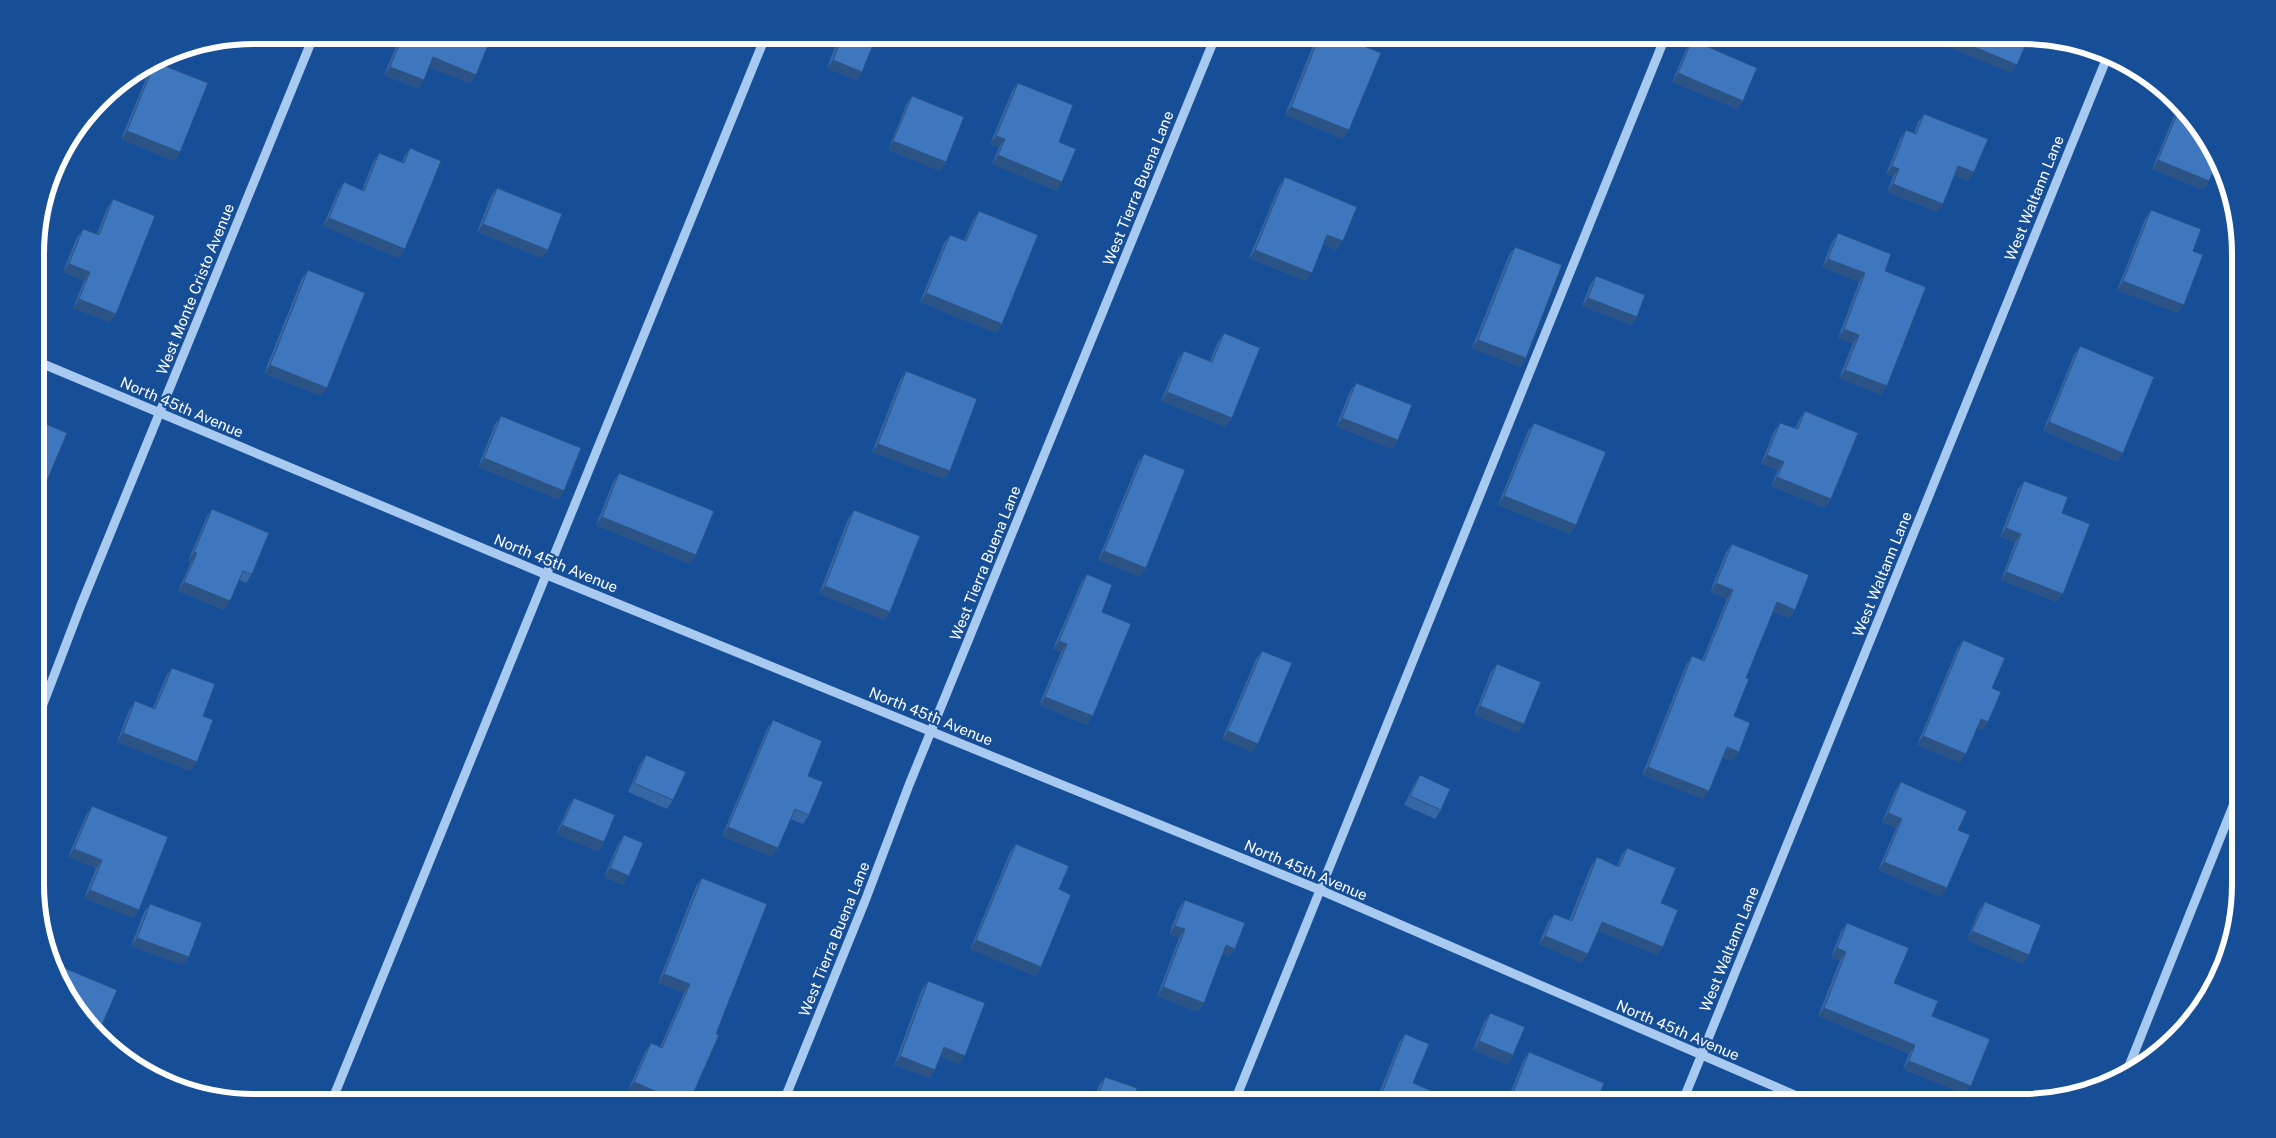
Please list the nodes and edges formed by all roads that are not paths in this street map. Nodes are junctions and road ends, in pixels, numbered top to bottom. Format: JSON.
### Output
{"nodes":[{"id":1,"x":310,"y":44,"type":"edge"},
{"id":2,"x":762,"y":44,"type":"edge"},
{"id":3,"x":1212,"y":44,"type":"edge"},
{"id":4,"x":1662,"y":44,"type":"edge"},
{"id":5,"x":2106,"y":61,"type":"edge"},
{"id":6,"x":44,"y":364,"type":"edge"},
{"id":7,"x":160,"y":413,"type":"junction"},
{"id":8,"x":547,"y":575,"type":"junction"},
{"id":9,"x":44,"y":700,"type":"edge"},
{"id":10,"x":931,"y":731,"type":"junction"},
{"id":11,"x":2232,"y":808,"type":"edge"},
{"id":12,"x":1320,"y":890,"type":"junction"},
{"id":13,"x":1701,"y":1055,"type":"junction"},
{"id":14,"x":2130,"y":1064,"type":"edge"},
{"id":15,"x":335,"y":1094,"type":"edge"},
{"id":16,"x":787,"y":1094,"type":"edge"},
{"id":17,"x":1238,"y":1094,"type":"edge"},
{"id":18,"x":1686,"y":1094,"type":"edge"},
{"id":19,"x":1792,"y":1094,"type":"edge"}],
"edges":[{"from":1,"to":7,"type":"street","name":"West Monte Cristo Avenue"},
{"from":2,"to":8,"type":"street"},
{"from":3,"to":10,"type":"street","name":"West Tierra Buena Lane"},
{"from":4,"to":12,"type":"street"},
{"from":5,"to":13,"type":"street","name":"West Waltann Lane"},
{"from":6,"to":7,"type":"street","name":"North 45th Avenue"},
{"from":7,"to":8,"type":"street","name":"North 45th Avenue"},
{"from":7,"to":9,"type":"street","name":"West Monte Cristo Avenue"},
{"from":8,"to":10,"type":"street","name":"North 45th Avenue"},
{"from":8,"to":15,"type":"street"},
{"from":10,"to":12,"type":"street","name":"North 45th Avenue"},
{"from":10,"to":16,"type":"street","name":"West Tierra Buena Lane"},
{"from":11,"to":14,"type":"street"},
{"from":12,"to":13,"type":"street","name":"North 45th Avenue"},
{"from":12,"to":17,"type":"street"},
{"from":13,"to":18,"type":"street","name":"West Waltann Lane"},
{"from":13,"to":19,"type":"street","name":"North 45th Avenue"}]}
